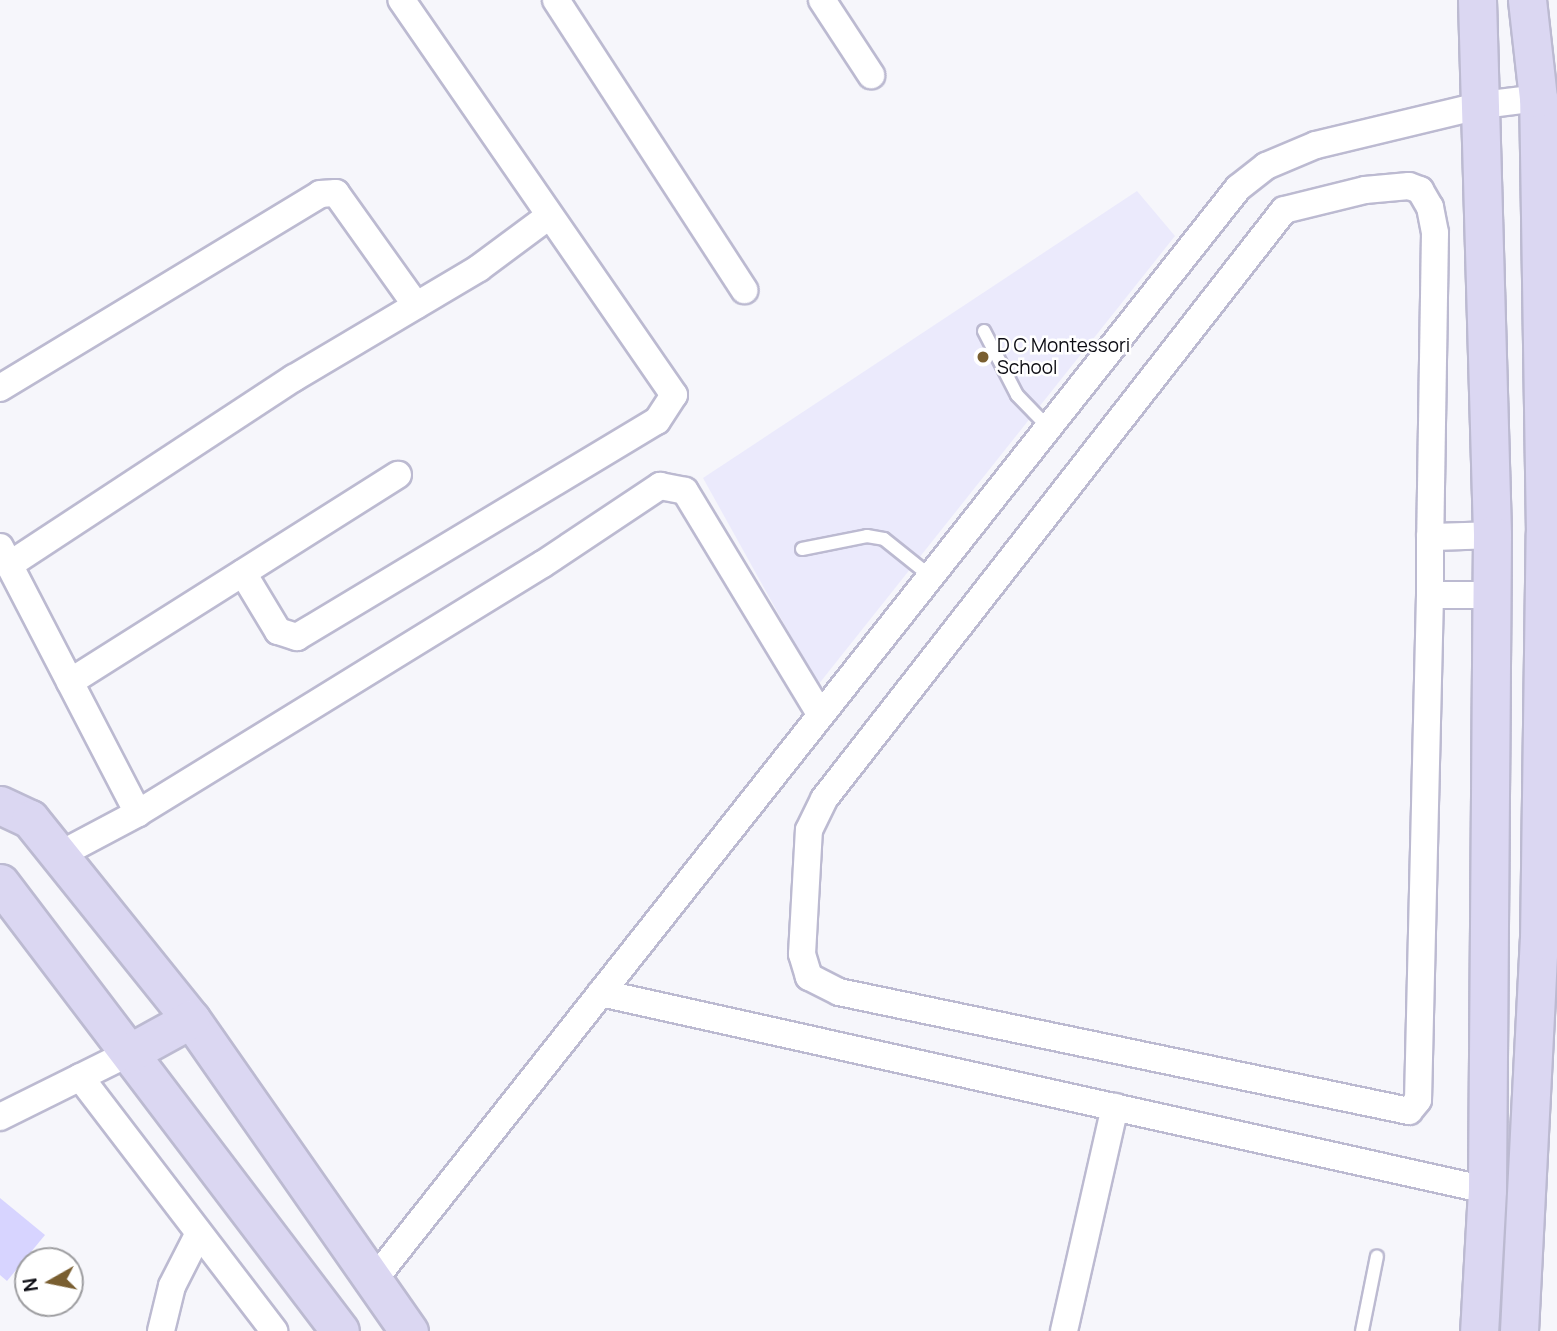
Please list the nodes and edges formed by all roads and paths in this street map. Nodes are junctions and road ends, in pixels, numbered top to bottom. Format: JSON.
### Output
{"nodes":[{"id":1,"x":401,"y":0,"type":"edge"},
{"id":2,"x":556,"y":0,"type":"edge"},
{"id":3,"x":822,"y":0,"type":"edge"},
{"id":4,"x":1476,"y":0,"type":"edge"},
{"id":5,"x":1527,"y":0,"type":"edge"},
{"id":6,"x":871,"y":75,"type":"dead end"},
{"id":7,"x":1538,"y":98,"type":"junction"},
{"id":8,"x":1482,"y":105,"type":"junction"},
{"id":9,"x":549,"y":216,"type":"junction"},
{"id":10,"x":744,"y":290,"type":"dead end"},
{"id":11,"x":416,"y":305,"type":"junction"},
{"id":12,"x":984,"y":331,"type":"dead end"},
{"id":13,"x":0,"y":388,"type":"edge"},
{"id":14,"x":1047,"y":426,"type":"junction"},
{"id":15,"x":398,"y":475,"type":"dead end"},
{"id":16,"x":1492,"y":535,"type":"junction"},
{"id":17,"x":1430,"y":537,"type":"junction"},
{"id":18,"x":802,"y":549,"type":"dead end"},
{"id":19,"x":5,"y":556,"type":"edge"},
{"id":20,"x":243,"y":573,"type":"junction"},
{"id":21,"x":929,"y":575,"type":"junction"},
{"id":22,"x":1430,"y":595,"type":"junction"},
{"id":23,"x":1492,"y":595,"type":"junction"},
{"id":24,"x":70,"y":682,"type":"junction"},
{"id":25,"x":820,"y":714,"type":"junction"},
{"id":26,"x":0,"y":805,"type":"edge"},
{"id":27,"x":138,"y":813,"type":"junction"},
{"id":28,"x":61,"y":854,"type":"junction"},
{"id":29,"x":0,"y":883,"type":"edge"},
{"id":30,"x":601,"y":993,"type":"junction"},
{"id":31,"x":191,"y":1019,"type":"junction"},
{"id":32,"x":131,"y":1052,"type":"junction"},
{"id":33,"x":80,"y":1077,"type":"junction"},
{"id":34,"x":1115,"y":1107,"type":"junction"},
{"id":35,"x":0,"y":1117,"type":"edge"},
{"id":36,"x":1487,"y":1190,"type":"junction"},
{"id":37,"x":199,"y":1233,"type":"junction"},
{"id":38,"x":1377,"y":1256,"type":"dead end"},
{"id":39,"x":373,"y":1281,"type":"junction"},
{"id":40,"x":161,"y":1331,"type":"edge"},
{"id":41,"x":274,"y":1331,"type":"edge"},
{"id":42,"x":340,"y":1331,"type":"edge"},
{"id":43,"x":409,"y":1331,"type":"edge"},
{"id":44,"x":1064,"y":1331,"type":"edge"},
{"id":45,"x":1362,"y":1331,"type":"edge"},
{"id":46,"x":1479,"y":1331,"type":"edge"},
{"id":47,"x":1519,"y":1331,"type":"edge"}],
"edges":[{"from":1,"to":9,"type":"street"},
{"from":2,"to":10,"type":"street"},
{"from":3,"to":6,"type":"street"},
{"from":4,"to":8,"type":"street"},
{"from":5,"to":7,"type":"street"},
{"from":7,"to":8,"type":"street"},
{"from":7,"to":47,"type":"street"},
{"from":8,"to":14,"type":"street"},
{"from":8,"to":16,"type":"street"},
{"from":9,"to":11,"type":"street"},
{"from":9,"to":20,"type":"street"},
{"from":11,"to":13,"type":"street"},
{"from":11,"to":19,"type":"street"},
{"from":12,"to":14,"type":"lane"},
{"from":14,"to":21,"type":"street"},
{"from":15,"to":20,"type":"street"},
{"from":16,"to":17,"type":"street"},
{"from":16,"to":23,"type":"street"},
{"from":17,"to":22,"type":"street"},
{"from":17,"to":22,"type":"street"},
{"from":18,"to":21,"type":"lane"},
{"from":19,"to":24,"type":"street"},
{"from":20,"to":24,"type":"street"},
{"from":21,"to":25,"type":"street"},
{"from":22,"to":23,"type":"street"},
{"from":23,"to":36,"type":"street"},
{"from":24,"to":27,"type":"street"},
{"from":25,"to":27,"type":"street"},
{"from":25,"to":30,"type":"street"},
{"from":26,"to":28,"type":"street"},
{"from":27,"to":28,"type":"street"},
{"from":28,"to":31,"type":"street"},
{"from":29,"to":32,"type":"street"},
{"from":30,"to":34,"type":"street"},
{"from":30,"to":39,"type":"street"},
{"from":31,"to":32,"type":"street"},
{"from":31,"to":39,"type":"street"},
{"from":32,"to":33,"type":"street"},
{"from":32,"to":42,"type":"street"},
{"from":33,"to":35,"type":"street"},
{"from":33,"to":37,"type":"street"},
{"from":34,"to":36,"type":"street"},
{"from":34,"to":44,"type":"street"},
{"from":36,"to":46,"type":"street"},
{"from":37,"to":40,"type":"street"},
{"from":37,"to":41,"type":"street"},
{"from":38,"to":45,"type":"lane"},
{"from":39,"to":43,"type":"street"}]}
